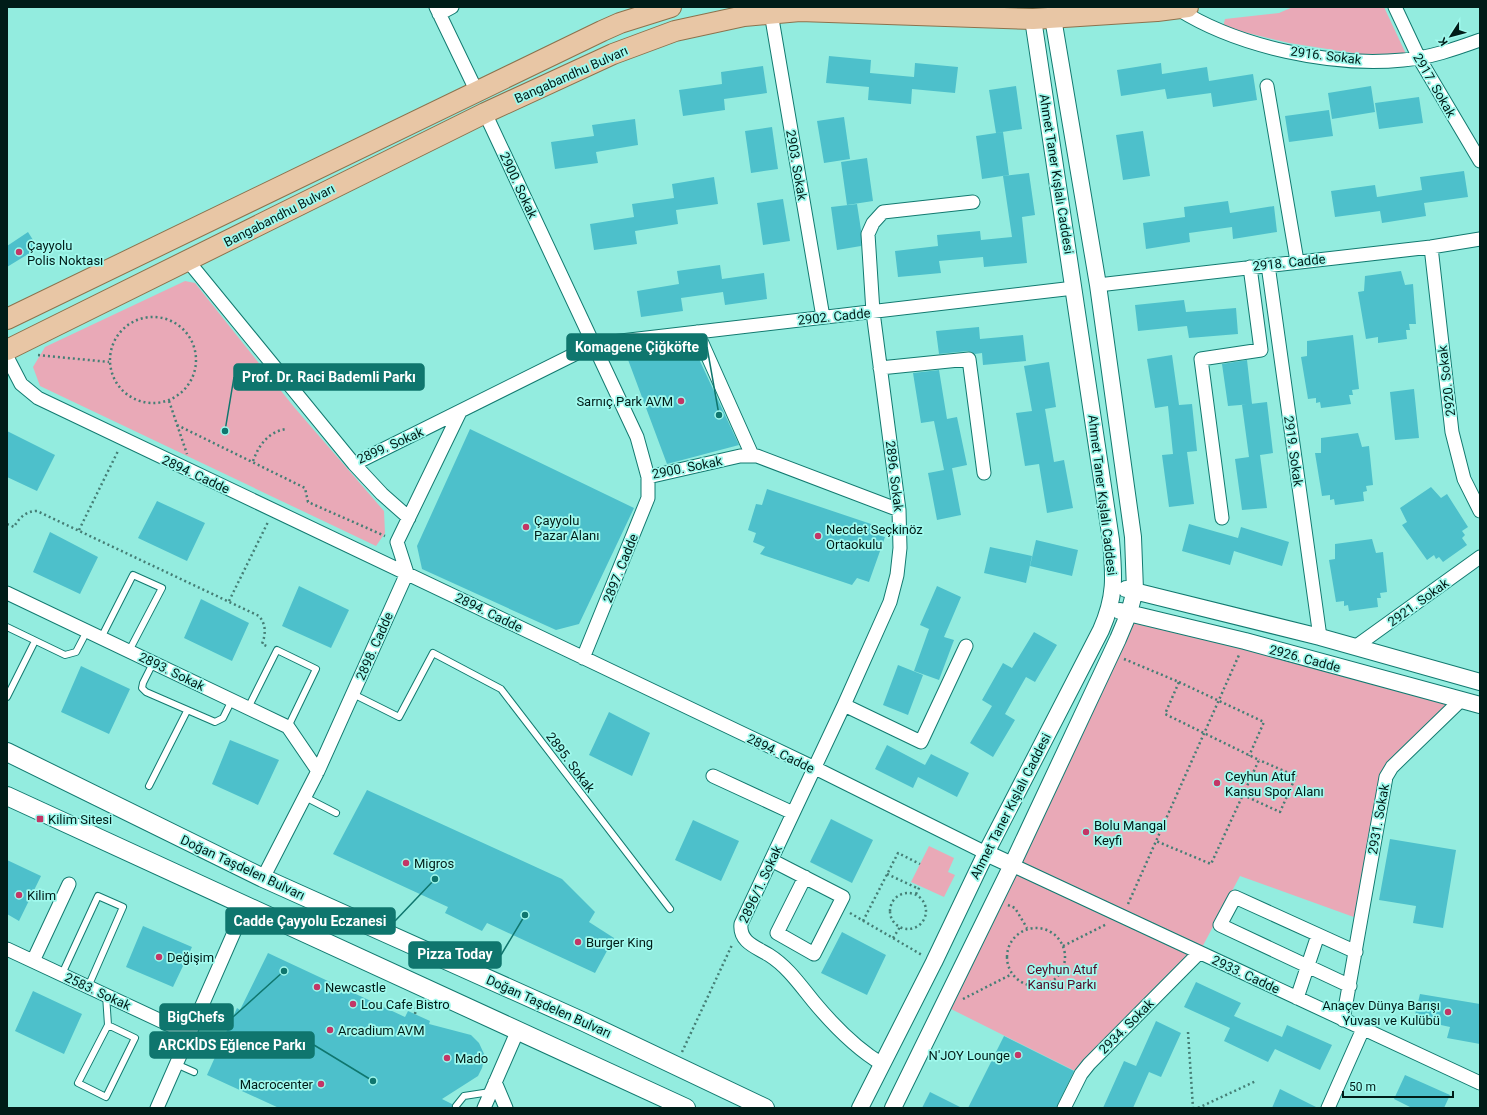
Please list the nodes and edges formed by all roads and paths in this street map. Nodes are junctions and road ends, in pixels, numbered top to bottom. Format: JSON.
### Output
{"nodes":[{"id":1,"x":452,"y":7,"type":"edge"},
{"id":2,"x":671,"y":7,"type":"edge"},
{"id":3,"x":1395,"y":7,"type":"edge"},
{"id":4,"x":1183,"y":8,"type":"edge"},
{"id":5,"x":437,"y":10,"type":"edge"},
{"id":6,"x":771,"y":13,"type":"junction"},
{"id":7,"x":1032,"y":13,"type":"edge"},
{"id":8,"x":1053,"y":13,"type":"edge"},
{"id":9,"x":1480,"y":40,"type":"edge"},
{"id":10,"x":1419,"y":58,"type":"junction"},
{"id":11,"x":1267,"y":86,"type":"dead end"},
{"id":12,"x":476,"y":90,"type":"junction"},
{"id":13,"x":485,"y":112,"type":"junction"},
{"id":14,"x":1480,"y":161,"type":"edge"},
{"id":15,"x":973,"y":202,"type":"dead end"},
{"id":16,"x":1480,"y":239,"type":"edge"},
{"id":17,"x":1431,"y":247,"type":"junction"},
{"id":18,"x":188,"y":261,"type":"junction"},
{"id":19,"x":1296,"y":261,"type":"junction"},
{"id":20,"x":1268,"y":265,"type":"junction"},
{"id":21,"x":1250,"y":267,"type":"junction"},
{"id":22,"x":1098,"y":284,"type":"junction"},
{"id":23,"x":1074,"y":288,"type":"junction"},
{"id":24,"x":873,"y":312,"type":"junction"},
{"id":25,"x":823,"y":317,"type":"junction"},
{"id":26,"x":7,"y":318,"type":"edge"},
{"id":27,"x":697,"y":332,"type":"junction"},
{"id":28,"x":595,"y":344,"type":"junction"},
{"id":29,"x":7,"y":350,"type":"edge"},
{"id":30,"x":30,"y":354,"type":"dead end"},
{"id":31,"x":7,"y":357,"type":"edge"},
{"id":32,"x":109,"y":362,"type":"junction"},
{"id":33,"x":880,"y":368,"type":"junction"},
{"id":34,"x":169,"y":400,"type":"junction"},
{"id":35,"x":460,"y":412,"type":"junction"},
{"id":36,"x":177,"y":425,"type":"junction"},
{"id":37,"x":286,"y":429,"type":"dead end"},
{"id":38,"x":123,"y":440,"type":"junction"},
{"id":39,"x":752,"y":455,"type":"junction"},
{"id":40,"x":253,"y":462,"type":"junction"},
{"id":41,"x":354,"y":464,"type":"junction"},
{"id":42,"x":984,"y":473,"type":"dead end"},
{"id":43,"x":194,"y":474,"type":"junction"},
{"id":44,"x":648,"y":477,"type":"junction"},
{"id":45,"x":899,"y":510,"type":"junction"},
{"id":46,"x":274,"y":511,"type":"junction"},
{"id":47,"x":1480,"y":511,"type":"edge"},
{"id":48,"x":409,"y":518,"type":"junction"},
{"id":49,"x":1222,"y":518,"type":"dead end"},
{"id":50,"x":7,"y":524,"type":"edge"},
{"id":51,"x":79,"y":530,"type":"junction"},
{"id":52,"x":397,"y":542,"type":"junction"},
{"id":53,"x":1480,"y":557,"type":"edge"},
{"id":54,"x":407,"y":573,"type":"junction"},
{"id":55,"x":1114,"y":589,"type":"junction"},
{"id":56,"x":1135,"y":590,"type":"junction"},
{"id":57,"x":7,"y":593,"type":"edge"},
{"id":58,"x":229,"y":601,"type":"junction"},
{"id":59,"x":1109,"y":610,"type":"junction"},
{"id":60,"x":1129,"y":613,"type":"junction"},
{"id":61,"x":7,"y":627,"type":"edge"},
{"id":62,"x":87,"y":631,"type":"junction"},
{"id":63,"x":1320,"y":637,"type":"junction"},
{"id":64,"x":101,"y":638,"type":"junction"},
{"id":65,"x":35,"y":641,"type":"junction"},
{"id":66,"x":1245,"y":642,"type":"junction"},
{"id":67,"x":966,"y":646,"type":"dead end"},
{"id":68,"x":1355,"y":647,"type":"junction"},
{"id":69,"x":277,"y":650,"type":"junction"},
{"id":70,"x":130,"y":651,"type":"junction"},
{"id":71,"x":1112,"y":653,"type":"junction"},
{"id":72,"x":583,"y":658,"type":"junction"},
{"id":73,"x":153,"y":662,"type":"junction"},
{"id":74,"x":1179,"y":682,"type":"junction"},
{"id":75,"x":1480,"y":682,"type":"edge"},
{"id":76,"x":353,"y":694,"type":"junction"},
{"id":77,"x":7,"y":698,"type":"edge"},
{"id":78,"x":232,"y":700,"type":"junction"},
{"id":79,"x":1219,"y":700,"type":"junction"},
{"id":80,"x":1461,"y":700,"type":"junction"},
{"id":81,"x":844,"y":705,"type":"junction"},
{"id":82,"x":1480,"y":705,"type":"edge"},
{"id":83,"x":248,"y":708,"type":"junction"},
{"id":84,"x":188,"y":711,"type":"junction"},
{"id":85,"x":288,"y":727,"type":"junction"},
{"id":86,"x":1204,"y":734,"type":"junction"},
{"id":87,"x":7,"y":752,"type":"edge"},
{"id":88,"x":1249,"y":756,"type":"junction"},
{"id":89,"x":1259,"y":760,"type":"junction"},
{"id":90,"x":815,"y":768,"type":"junction"},
{"id":91,"x":318,"y":771,"type":"junction"},
{"id":92,"x":713,"y":776,"type":"dead end"},
{"id":93,"x":149,"y":786,"type":"dead end"},
{"id":94,"x":1243,"y":795,"type":"junction"},
{"id":95,"x":7,"y":796,"type":"edge"},
{"id":96,"x":305,"y":797,"type":"junction"},
{"id":97,"x":794,"y":813,"type":"junction"},
{"id":98,"x":336,"y":814,"type":"dead end"},
{"id":99,"x":1156,"y":841,"type":"junction"},
{"id":100,"x":986,"y":853,"type":"junction"},
{"id":101,"x":771,"y":860,"type":"junction"},
{"id":102,"x":920,"y":864,"type":"dead end"},
{"id":103,"x":1012,"y":865,"type":"junction"},
{"id":104,"x":887,"y":874,"type":"junction"},
{"id":105,"x":805,"y":877,"type":"junction"},
{"id":106,"x":263,"y":878,"type":"junction"},
{"id":107,"x":69,"y":884,"type":"dead end"},
{"id":108,"x":916,"y":894,"type":"junction"},
{"id":109,"x":995,"y":899,"type":"junction"},
{"id":110,"x":246,"y":906,"type":"junction"},
{"id":111,"x":839,"y":907,"type":"junction"},
{"id":112,"x":670,"y":909,"type":"dead end"},
{"id":113,"x":1122,"y":917,"type":"junction"},
{"id":114,"x":863,"y":921,"type":"junction"},
{"id":115,"x":900,"y":927,"type":"junction"},
{"id":116,"x":740,"y":928,"type":"junction"},
{"id":117,"x":1027,"y":928,"type":"junction"},
{"id":118,"x":1318,"y":935,"type":"junction"},
{"id":119,"x":894,"y":938,"type":"junction"},
{"id":120,"x":1063,"y":946,"type":"junction"},
{"id":121,"x":7,"y":949,"type":"edge"},
{"id":122,"x":1356,"y":952,"type":"junction"},
{"id":123,"x":1199,"y":953,"type":"junction"},
{"id":124,"x":33,"y":961,"type":"junction"},
{"id":125,"x":934,"y":962,"type":"junction"},
{"id":126,"x":1308,"y":966,"type":"junction"},
{"id":127,"x":62,"y":974,"type":"junction"},
{"id":128,"x":1012,"y":974,"type":"junction"},
{"id":129,"x":953,"y":986,"type":"junction"},
{"id":130,"x":1350,"y":986,"type":"junction"},
{"id":131,"x":88,"y":987,"type":"junction"},
{"id":132,"x":106,"y":995,"type":"junction"},
{"id":133,"x":1297,"y":998,"type":"junction"},
{"id":134,"x":417,"y":1001,"type":"dead end"},
{"id":135,"x":415,"y":1014,"type":"dead end"},
{"id":136,"x":1343,"y":1020,"type":"junction"},
{"id":137,"x":108,"y":1025,"type":"junction"},
{"id":138,"x":1363,"y":1029,"type":"junction"},
{"id":139,"x":518,"y":1030,"type":"junction"},
{"id":140,"x":1188,"y":1032,"type":"dead end"},
{"id":141,"x":189,"y":1034,"type":"junction"},
{"id":142,"x":176,"y":1064,"type":"junction"},
{"id":143,"x":882,"y":1064,"type":"junction"},
{"id":144,"x":676,"y":1065,"type":"junction"},
{"id":145,"x":194,"y":1072,"type":"dead end"},
{"id":146,"x":1256,"y":1081,"type":"dead end"},
{"id":147,"x":1480,"y":1084,"type":"edge"},
{"id":148,"x":493,"y":1087,"type":"junction"},
{"id":149,"x":456,"y":1106,"type":"dead end"},
{"id":150,"x":157,"y":1108,"type":"edge"},
{"id":151,"x":484,"y":1108,"type":"edge"},
{"id":152,"x":506,"y":1108,"type":"edge"},
{"id":153,"x":686,"y":1108,"type":"edge"},
{"id":154,"x":765,"y":1108,"type":"edge"},
{"id":155,"x":860,"y":1108,"type":"edge"},
{"id":156,"x":893,"y":1108,"type":"edge"},
{"id":157,"x":1064,"y":1108,"type":"edge"},
{"id":158,"x":1193,"y":1108,"type":"edge"},
{"id":159,"x":1198,"y":1108,"type":"edge"},
{"id":160,"x":1328,"y":1108,"type":"edge"}],
"edges":[{"from":1,"to":5,"type":"street"},
{"from":2,"to":12,"type":"main road","name":"Bangabandhu Bulvarı"},
{"from":3,"to":10,"type":"street","name":"2917. Sokak"},
{"from":4,"to":8,"type":"main road","name":"Bangabandhu Bulvarı"},
{"from":4,"to":10,"type":"street","name":"2916. Sokak"},
{"from":5,"to":12,"type":"street"},
{"from":6,"to":7,"type":"main road","name":"Bangabandhu Bulvarı"},
{"from":6,"to":13,"type":"main road","name":"Bangabandhu Bulvarı"},
{"from":6,"to":25,"type":"street","name":"2903. Sokak"},
{"from":7,"to":8,"type":"main road","name":"Bangabandhu Bulvarı"},
{"from":7,"to":23,"type":"street","name":"Ahmet Taner Kışlalı Caddesi"},
{"from":8,"to":22,"type":"street","name":"Ahmet Taner Kışlalı Caddesi"},
{"from":9,"to":10,"type":"street","name":"2916. Sokak"},
{"from":10,"to":14,"type":"street","name":"2917. Sokak"},
{"from":11,"to":19,"type":"street"},
{"from":12,"to":26,"type":"main road","name":"Bangabandhu Bulvarı"},
{"from":13,"to":18,"type":"main road","name":"Bangabandhu Bulvarı"},
{"from":13,"to":28,"type":"street","name":"2900. Sokak"},
{"from":15,"to":24,"type":"street","name":"2896. Sokak"},
{"from":16,"to":17,"type":"street","name":"2918. Cadde"},
{"from":17,"to":19,"type":"street","name":"2918. Cadde"},
{"from":17,"to":47,"type":"street","name":"2920. Sokak"},
{"from":18,"to":29,"type":"main road","name":"Bangabandhu Bulvarı"},
{"from":18,"to":41,"type":"street","name":"2899. Sokak"},
{"from":19,"to":20,"type":"street","name":"2918. Cadde"},
{"from":20,"to":21,"type":"street","name":"2918. Cadde"},
{"from":20,"to":63,"type":"street","name":"2919. Sokak"},
{"from":21,"to":22,"type":"street","name":"2918. Cadde"},
{"from":21,"to":49,"type":"street"},
{"from":22,"to":23,"type":"street"},
{"from":22,"to":56,"type":"street","name":"Ahmet Taner Kışlalı Caddesi"},
{"from":23,"to":24,"type":"street","name":"2902. Cadde"},
{"from":23,"to":55,"type":"street","name":"Ahmet Taner Kışlalı Caddesi"},
{"from":24,"to":25,"type":"street","name":"2902. Cadde"},
{"from":24,"to":33,"type":"street","name":"2896. Sokak"},
{"from":25,"to":27,"type":"street","name":"2902. Cadde"},
{"from":27,"to":28,"type":"street","name":"2902. Cadde"},
{"from":27,"to":39,"type":"street"},
{"from":28,"to":35,"type":"street","name":"2899. Sokak"},
{"from":28,"to":44,"type":"street","name":"2900. Sokak"},
{"from":30,"to":32,"type":"path"},
{"from":31,"to":38,"type":"street","name":"2894. Cadde"},
{"from":32,"to":34,"type":"path"},
{"from":32,"to":34,"type":"path"},
{"from":33,"to":42,"type":"street"},
{"from":33,"to":45,"type":"street","name":"2896. Sokak"},
{"from":34,"to":36,"type":"path"},
{"from":35,"to":41,"type":"street","name":"2899. Sokak"},
{"from":35,"to":48,"type":"street"},
{"from":36,"to":40,"type":"path"},
{"from":36,"to":43,"type":"path"},
{"from":37,"to":40,"type":"path"},
{"from":38,"to":43,"type":"street","name":"2894. Cadde"},
{"from":38,"to":51,"type":"path"},
{"from":39,"to":44,"type":"street","name":"2900. Sokak"},
{"from":39,"to":45,"type":"street","name":"2900. Sokak"},
{"from":40,"to":52,"type":"path"},
{"from":41,"to":48,"type":"street"},
{"from":43,"to":46,"type":"street","name":"2894. Cadde"},
{"from":44,"to":72,"type":"street","name":"2897. Cadde"},
{"from":45,"to":81,"type":"street","name":"2896. Sokak"},
{"from":46,"to":54,"type":"street","name":"2894. Cadde"},
{"from":46,"to":58,"type":"path"},
{"from":48,"to":52,"type":"street"},
{"from":50,"to":51,"type":"path"},
{"from":51,"to":58,"type":"path"},
{"from":52,"to":54,"type":"street"},
{"from":53,"to":68,"type":"street","name":"2921. Sokak"},
{"from":54,"to":72,"type":"street","name":"2894. Cadde"},
{"from":54,"to":76,"type":"street","name":"2898. Cadde"},
{"from":55,"to":56,"type":"street","name":"2926. Cadde"},
{"from":55,"to":59,"type":"street","name":"Ahmet Taner Kışlalı Caddesi"},
{"from":56,"to":60,"type":"street","name":"Ahmet Taner Kışlalı Caddesi"},
{"from":56,"to":63,"type":"street","name":"2926. Cadde"},
{"from":57,"to":62,"type":"street","name":"2893. Sokak"},
{"from":58,"to":69,"type":"path"},
{"from":59,"to":60,"type":"street","name":"2926. Cadde"},
{"from":59,"to":100,"type":"street","name":"Ahmet Taner Kışlalı Caddesi"},
{"from":60,"to":66,"type":"street","name":"2926. Cadde"},
{"from":60,"to":71,"type":"street","name":"Ahmet Taner Kışlalı Caddesi"},
{"from":61,"to":65,"type":"lane"},
{"from":62,"to":64,"type":"street","name":"2893. Sokak"},
{"from":62,"to":65,"type":"lane"},
{"from":63,"to":68,"type":"street","name":"2926. Cadde"},
{"from":64,"to":70,"type":"street","name":"2893. Sokak"},
{"from":64,"to":70,"type":"lane"},
{"from":65,"to":77,"type":"lane"},
{"from":66,"to":79,"type":"path"},
{"from":66,"to":80,"type":"street","name":"2926. Cadde"},
{"from":67,"to":81,"type":"street"},
{"from":68,"to":75,"type":"street","name":"2926. Cadde"},
{"from":69,"to":83,"type":"lane"},
{"from":69,"to":85,"type":"lane"},
{"from":70,"to":73,"type":"street","name":"2893. Sokak"},
{"from":71,"to":74,"type":"path"},
{"from":71,"to":103,"type":"street","name":"Ahmet Taner Kışlalı Caddesi"},
{"from":72,"to":90,"type":"street","name":"2894. Cadde"},
{"from":73,"to":78,"type":"street","name":"2893. Sokak"},
{"from":73,"to":84,"type":"lane"},
{"from":74,"to":79,"type":"path"},
{"from":74,"to":86,"type":"path"},
{"from":76,"to":91,"type":"street","name":"2898. Cadde"},
{"from":76,"to":112,"type":"lane","name":"2895. Sokak"},
{"from":78,"to":83,"type":"street","name":"2893. Sokak"},
{"from":78,"to":84,"type":"lane"},
{"from":79,"to":86,"type":"path"},
{"from":79,"to":88,"type":"path"},
{"from":80,"to":82,"type":"street","name":"2926. Cadde"},
{"from":80,"to":122,"type":"street","name":"2931. Sokak"},
{"from":81,"to":90,"type":"street","name":"2896. Sokak"},
{"from":83,"to":85,"type":"street","name":"2893. Sokak"},
{"from":84,"to":93,"type":"lane"},
{"from":85,"to":91,"type":"street"},
{"from":86,"to":88,"type":"path"},
{"from":86,"to":99,"type":"path"},
{"from":87,"to":106,"type":"main road","name":"Doğan Taşdelen Bulvarı"},
{"from":88,"to":89,"type":"path"},
{"from":89,"to":94,"type":"path"},
{"from":89,"to":94,"type":"path"},
{"from":90,"to":97,"type":"street","name":"2896/1. Sokak"},
{"from":90,"to":100,"type":"street","name":"2894. Cadde"},
{"from":91,"to":96,"type":"street","name":"2898. Cadde"},
{"from":92,"to":97,"type":"street"},
{"from":94,"to":99,"type":"path"},
{"from":95,"to":110,"type":"main road"},
{"from":96,"to":98,"type":"lane"},
{"from":96,"to":106,"type":"street","name":"2898. Cadde"},
{"from":97,"to":101,"type":"street","name":"2896/1. Sokak"},
{"from":99,"to":113,"type":"path"},
{"from":100,"to":103,"type":"street"},
{"from":100,"to":125,"type":"street","name":"Ahmet Taner Kışlalı Caddesi"},
{"from":101,"to":105,"type":"street"},
{"from":101,"to":116,"type":"street","name":"2896/1. Sokak"},
{"from":102,"to":104,"type":"path"},
{"from":103,"to":109,"type":"street","name":"Ahmet Taner Kışlalı Caddesi"},
{"from":103,"to":113,"type":"street","name":"2933. Cadde"},
{"from":104,"to":108,"type":"path"},
{"from":104,"to":114,"type":"path"},
{"from":105,"to":111,"type":"street"},
{"from":105,"to":111,"type":"street"},
{"from":106,"to":144,"type":"main road","name":"Doğan Taşdelen Bulvarı"},
{"from":107,"to":124,"type":"street"},
{"from":108,"to":115,"type":"path"},
{"from":108,"to":115,"type":"path"},
{"from":109,"to":117,"type":"path"},
{"from":109,"to":129,"type":"street","name":"Ahmet Taner Kışlalı Caddesi"},
{"from":110,"to":139,"type":"main road"},
{"from":110,"to":141,"type":"street"},
{"from":111,"to":114,"type":"path"},
{"from":113,"to":120,"type":"path"},
{"from":113,"to":123,"type":"street","name":"2933. Cadde"},
{"from":114,"to":119,"type":"path"},
{"from":115,"to":119,"type":"path"},
{"from":116,"to":143,"type":"street","name":"2896/1. Sokak"},
{"from":116,"to":144,"type":"path"},
{"from":117,"to":120,"type":"path"},
{"from":117,"to":128,"type":"path"},
{"from":118,"to":122,"type":"street"},
{"from":118,"to":126,"type":"street"},
{"from":118,"to":126,"type":"street"},
{"from":119,"to":125,"type":"path"},
{"from":120,"to":128,"type":"path"},
{"from":121,"to":124,"type":"street","name":"2583. Sokak"},
{"from":122,"to":130,"type":"street","name":"2931. Sokak"},
{"from":123,"to":133,"type":"street","name":"2933. Cadde"},
{"from":123,"to":157,"type":"street","name":"2934. Sokak"},
{"from":124,"to":127,"type":"street","name":"2583. Sokak"},
{"from":125,"to":143,"type":"street","name":"Ahmet Taner Kışlalı Caddesi"},
{"from":126,"to":130,"type":"street"},
{"from":126,"to":133,"type":"street"},
{"from":127,"to":131,"type":"street","name":"2583. Sokak"},
{"from":127,"to":131,"type":"lane"},
{"from":128,"to":129,"type":"path"},
{"from":129,"to":156,"type":"street","name":"Ahmet Taner Kışlalı Caddesi"},
{"from":130,"to":136,"type":"street","name":"2931. Sokak"},
{"from":131,"to":132,"type":"street","name":"2583. Sokak"},
{"from":132,"to":137,"type":"lane"},
{"from":132,"to":141,"type":"street","name":"2583. Sokak"},
{"from":133,"to":136,"type":"street","name":"2933. Cadde"},
{"from":134,"to":135,"type":"path"},
{"from":136,"to":138,"type":"street","name":"2933. Cadde"},
{"from":137,"to":137,"type":"lane"},
{"from":138,"to":147,"type":"street","name":"2933. Cadde"},
{"from":138,"to":160,"type":"street"},
{"from":139,"to":148,"type":"street"},
{"from":139,"to":153,"type":"main road"},
{"from":140,"to":158,"type":"path"},
{"from":141,"to":142,"type":"street"},
{"from":142,"to":145,"type":"lane"},
{"from":142,"to":150,"type":"street"},
{"from":143,"to":155,"type":"street","name":"Ahmet Taner Kışlalı Caddesi"},
{"from":144,"to":154,"type":"main road","name":"Doğan Taşdelen Bulvarı"},
{"from":146,"to":159,"type":"path"},
{"from":148,"to":149,"type":"lane"},
{"from":148,"to":151,"type":"street"},
{"from":148,"to":152,"type":"street"}]}
